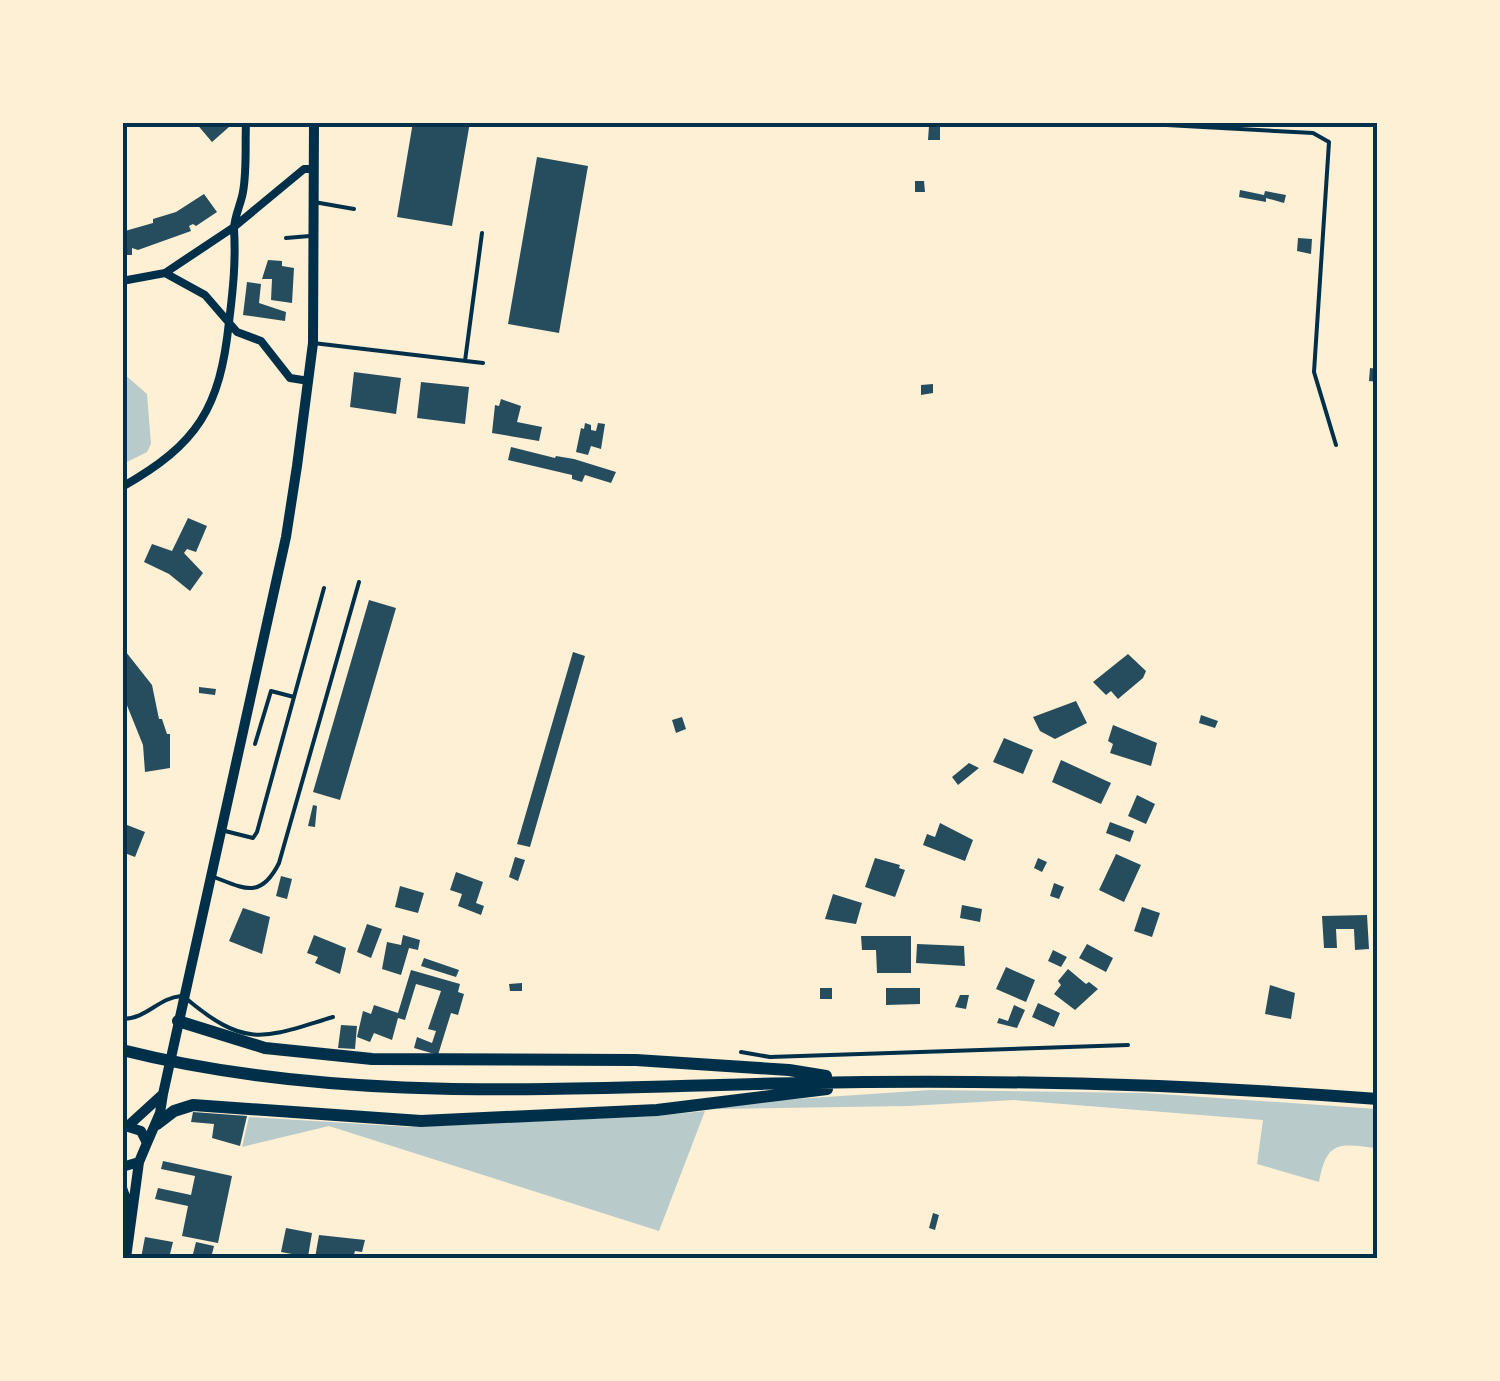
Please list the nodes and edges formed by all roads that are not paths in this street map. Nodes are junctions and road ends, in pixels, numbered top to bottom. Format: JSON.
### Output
{"nodes":[{"id":1,"x":246,"y":122,"type":"edge"},
{"id":2,"x":314,"y":122,"type":"edge"},
{"id":3,"x":1111,"y":122,"type":"edge"},
{"id":4,"x":314,"y":169,"type":"junction"},
{"id":5,"x":314,"y":202,"type":"junction"},
{"id":6,"x":354,"y":210,"type":"dead end"},
{"id":7,"x":234,"y":226,"type":"junction"},
{"id":8,"x":482,"y":233,"type":"dead end"},
{"id":9,"x":314,"y":236,"type":"junction"},
{"id":10,"x":286,"y":238,"type":"dead end"},
{"id":11,"x":165,"y":273,"type":"junction"},
{"id":12,"x":122,"y":281,"type":"edge"},
{"id":13,"x":229,"y":323,"type":"junction"},
{"id":14,"x":313,"y":343,"type":"junction"},
{"id":15,"x":466,"y":361,"type":"junction"},
{"id":16,"x":483,"y":363,"type":"dead end"},
{"id":17,"x":309,"y":381,"type":"junction"},
{"id":18,"x":1336,"y":445,"type":"dead end"},
{"id":19,"x":122,"y":487,"type":"edge"},
{"id":20,"x":358,"y":582,"type":"dead end"},
{"id":21,"x":324,"y":588,"type":"dead end"},
{"id":22,"x":294,"y":698,"type":"junction"},
{"id":23,"x":255,"y":744,"type":"dead end"},
{"id":24,"x":220,"y":829,"type":"junction"},
{"id":25,"x":209,"y":875,"type":"junction"},
{"id":26,"x":183,"y":996,"type":"junction"},
{"id":27,"x":333,"y":1017,"type":"dead end"},
{"id":28,"x":122,"y":1020,"type":"edge"},
{"id":29,"x":178,"y":1021,"type":"junction"},
{"id":30,"x":1128,"y":1045,"type":"dead end"},
{"id":31,"x":122,"y":1050,"type":"edge"},
{"id":32,"x":741,"y":1052,"type":"dead end"},
{"id":33,"x":853,"y":1082,"type":"junction"},
{"id":34,"x":868,"y":1082,"type":"junction"},
{"id":35,"x":164,"y":1088,"type":"junction"},
{"id":36,"x":1378,"y":1099,"type":"edge"},
{"id":37,"x":156,"y":1124,"type":"junction"},
{"id":38,"x":126,"y":1125,"type":"edge"},
{"id":39,"x":147,"y":1144,"type":"junction"},
{"id":40,"x":139,"y":1162,"type":"junction"},
{"id":41,"x":122,"y":1167,"type":"edge"},
{"id":42,"x":122,"y":1188,"type":"edge"},
{"id":43,"x":131,"y":1211,"type":"junction"},
{"id":44,"x":126,"y":1258,"type":"edge"}],
"edges":[{"from":1,"to":7,"type":"street"},
{"from":2,"to":4,"type":"street"},
{"from":3,"to":18,"type":"lane"},
{"from":4,"to":5,"type":"street"},
{"from":4,"to":7,"type":"street"},
{"from":5,"to":6,"type":"lane"},
{"from":5,"to":9,"type":"street"},
{"from":7,"to":11,"type":"street"},
{"from":7,"to":13,"type":"street"},
{"from":8,"to":15,"type":"lane"},
{"from":9,"to":10,"type":"lane"},
{"from":9,"to":14,"type":"street"},
{"from":11,"to":12,"type":"street"},
{"from":11,"to":13,"type":"street"},
{"from":13,"to":17,"type":"street"},
{"from":13,"to":19,"type":"street"},
{"from":14,"to":15,"type":"lane"},
{"from":14,"to":17,"type":"street"},
{"from":15,"to":16,"type":"lane"},
{"from":17,"to":24,"type":"street"},
{"from":20,"to":25,"type":"lane"},
{"from":21,"to":22,"type":"lane"},
{"from":22,"to":23,"type":"lane"},
{"from":22,"to":24,"type":"lane"},
{"from":24,"to":25,"type":"street"},
{"from":25,"to":26,"type":"street"},
{"from":26,"to":27,"type":"lane"},
{"from":26,"to":28,"type":"lane"},
{"from":26,"to":29,"type":"street"},
{"from":29,"to":33,"type":"highway"},
{"from":29,"to":35,"type":"street"},
{"from":30,"to":32,"type":"lane"},
{"from":31,"to":33,"type":"highway"},
{"from":33,"to":34,"type":"highway"},
{"from":34,"to":36,"type":"highway"},
{"from":34,"to":37,"type":"highway"},
{"from":35,"to":37,"type":"street"},
{"from":35,"to":38,"type":"street"},
{"from":37,"to":39,"type":"street"},
{"from":38,"to":39,"type":"street"},
{"from":39,"to":40,"type":"street"},
{"from":40,"to":41,"type":"street"},
{"from":40,"to":43,"type":"street"},
{"from":42,"to":43,"type":"street"},
{"from":43,"to":44,"type":"street"}]}
